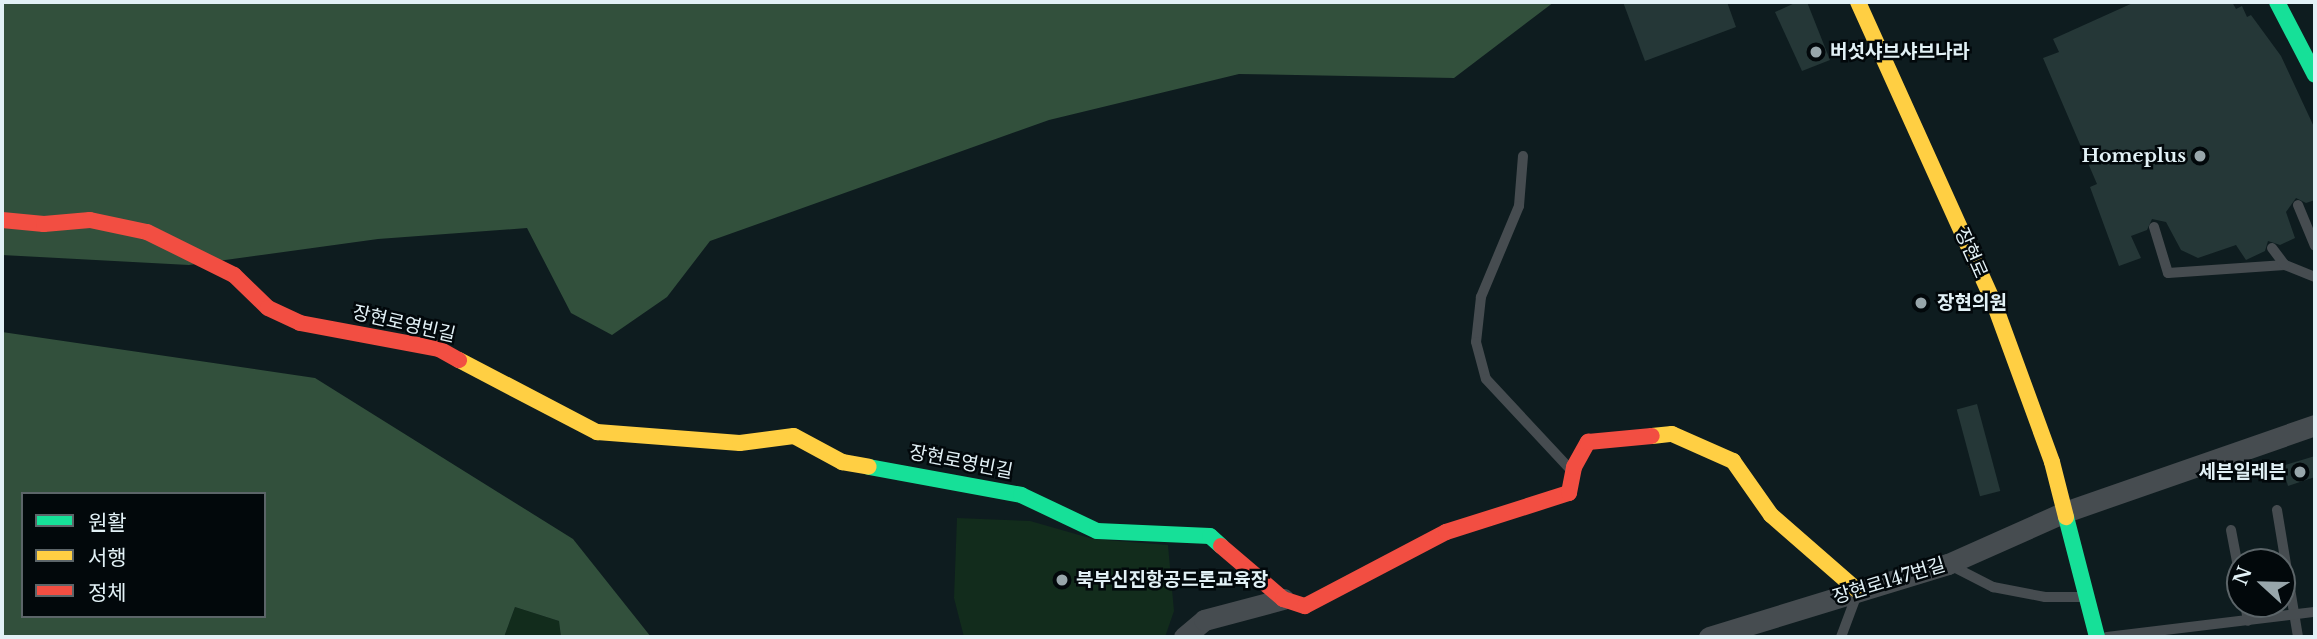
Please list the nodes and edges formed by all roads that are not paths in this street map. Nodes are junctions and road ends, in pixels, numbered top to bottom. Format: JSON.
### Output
{"nodes":[{"id":1,"x":1858,"y":2,"type":"edge"},
{"id":2,"x":2277,"y":2,"type":"edge"},
{"id":3,"x":2290,"y":2,"type":"edge"},
{"id":4,"x":2315,"y":42,"type":"edge"},
{"id":5,"x":2315,"y":75,"type":"edge"},
{"id":6,"x":1523,"y":156,"type":"dead end"},
{"id":7,"x":2298,"y":205,"type":"dead end"},
{"id":8,"x":2,"y":220,"type":"edge"},
{"id":9,"x":2154,"y":227,"type":"dead end"},
{"id":10,"x":2315,"y":246,"type":"edge"},
{"id":11,"x":2272,"y":248,"type":"dead end"},
{"id":12,"x":2285,"y":265,"type":"junction"},
{"id":13,"x":2315,"y":277,"type":"edge"},
{"id":14,"x":2315,"y":425,"type":"edge"},
{"id":15,"x":1573,"y":472,"type":"junction"},
{"id":16,"x":2277,"y":510,"type":"dead end"},
{"id":17,"x":2065,"y":512,"type":"junction"},
{"id":18,"x":2231,"y":530,"type":"dead end"},
{"id":19,"x":2235,"y":548,"type":"edge"},
{"id":20,"x":2283,"y":548,"type":"edge"},
{"id":21,"x":1948,"y":564,"type":"junction"},
{"id":22,"x":1858,"y":591,"type":"junction"},
{"id":23,"x":2087,"y":597,"type":"junction"},
{"id":24,"x":1283,"y":599,"type":"junction"},
{"id":25,"x":2315,"y":612,"type":"edge"},
{"id":26,"x":2296,"y":617,"type":"edge"},
{"id":27,"x":2247,"y":618,"type":"edge"},
{"id":28,"x":2283,"y":618,"type":"edge"},
{"id":29,"x":2295,"y":618,"type":"edge"},
{"id":30,"x":2248,"y":621,"type":"junction"},
{"id":31,"x":1184,"y":637,"type":"edge"},
{"id":32,"x":1709,"y":637,"type":"edge"},
{"id":33,"x":1841,"y":637,"type":"edge"},
{"id":34,"x":2097,"y":637,"type":"edge"},
{"id":35,"x":2107,"y":637,"type":"edge"},
{"id":36,"x":2298,"y":637,"type":"edge"}],
"edges":[{"from":1,"to":17,"type":"street","name":"장현로"},
{"from":2,"to":5,"type":"street"},
{"from":3,"to":4,"type":"street"},
{"from":6,"to":15,"type":"lane"},
{"from":7,"to":10,"type":"lane"},
{"from":8,"to":24,"type":"street","name":"장현로영빈길"},
{"from":9,"to":12,"type":"lane"},
{"from":11,"to":12,"type":"lane"},
{"from":12,"to":13,"type":"lane"},
{"from":14,"to":17,"type":"street"},
{"from":15,"to":22,"type":"street"},
{"from":15,"to":24,"type":"street"},
{"from":16,"to":20,"type":"lane"},
{"from":17,"to":21,"type":"street","name":"장현로147번길"},
{"from":17,"to":23,"type":"street","name":"장현로"},
{"from":18,"to":19,"type":"lane"},
{"from":21,"to":22,"type":"street","name":"장현로147번길"},
{"from":21,"to":23,"type":"lane"},
{"from":22,"to":32,"type":"street","name":"장현로147번길"},
{"from":22,"to":33,"type":"lane"},
{"from":23,"to":34,"type":"street","name":"장현로"},
{"from":24,"to":31,"type":"street"},
{"from":25,"to":26,"type":"lane"},
{"from":27,"to":30,"type":"lane"},
{"from":28,"to":30,"type":"lane"},
{"from":29,"to":36,"type":"lane"},
{"from":30,"to":35,"type":"lane"}]}
